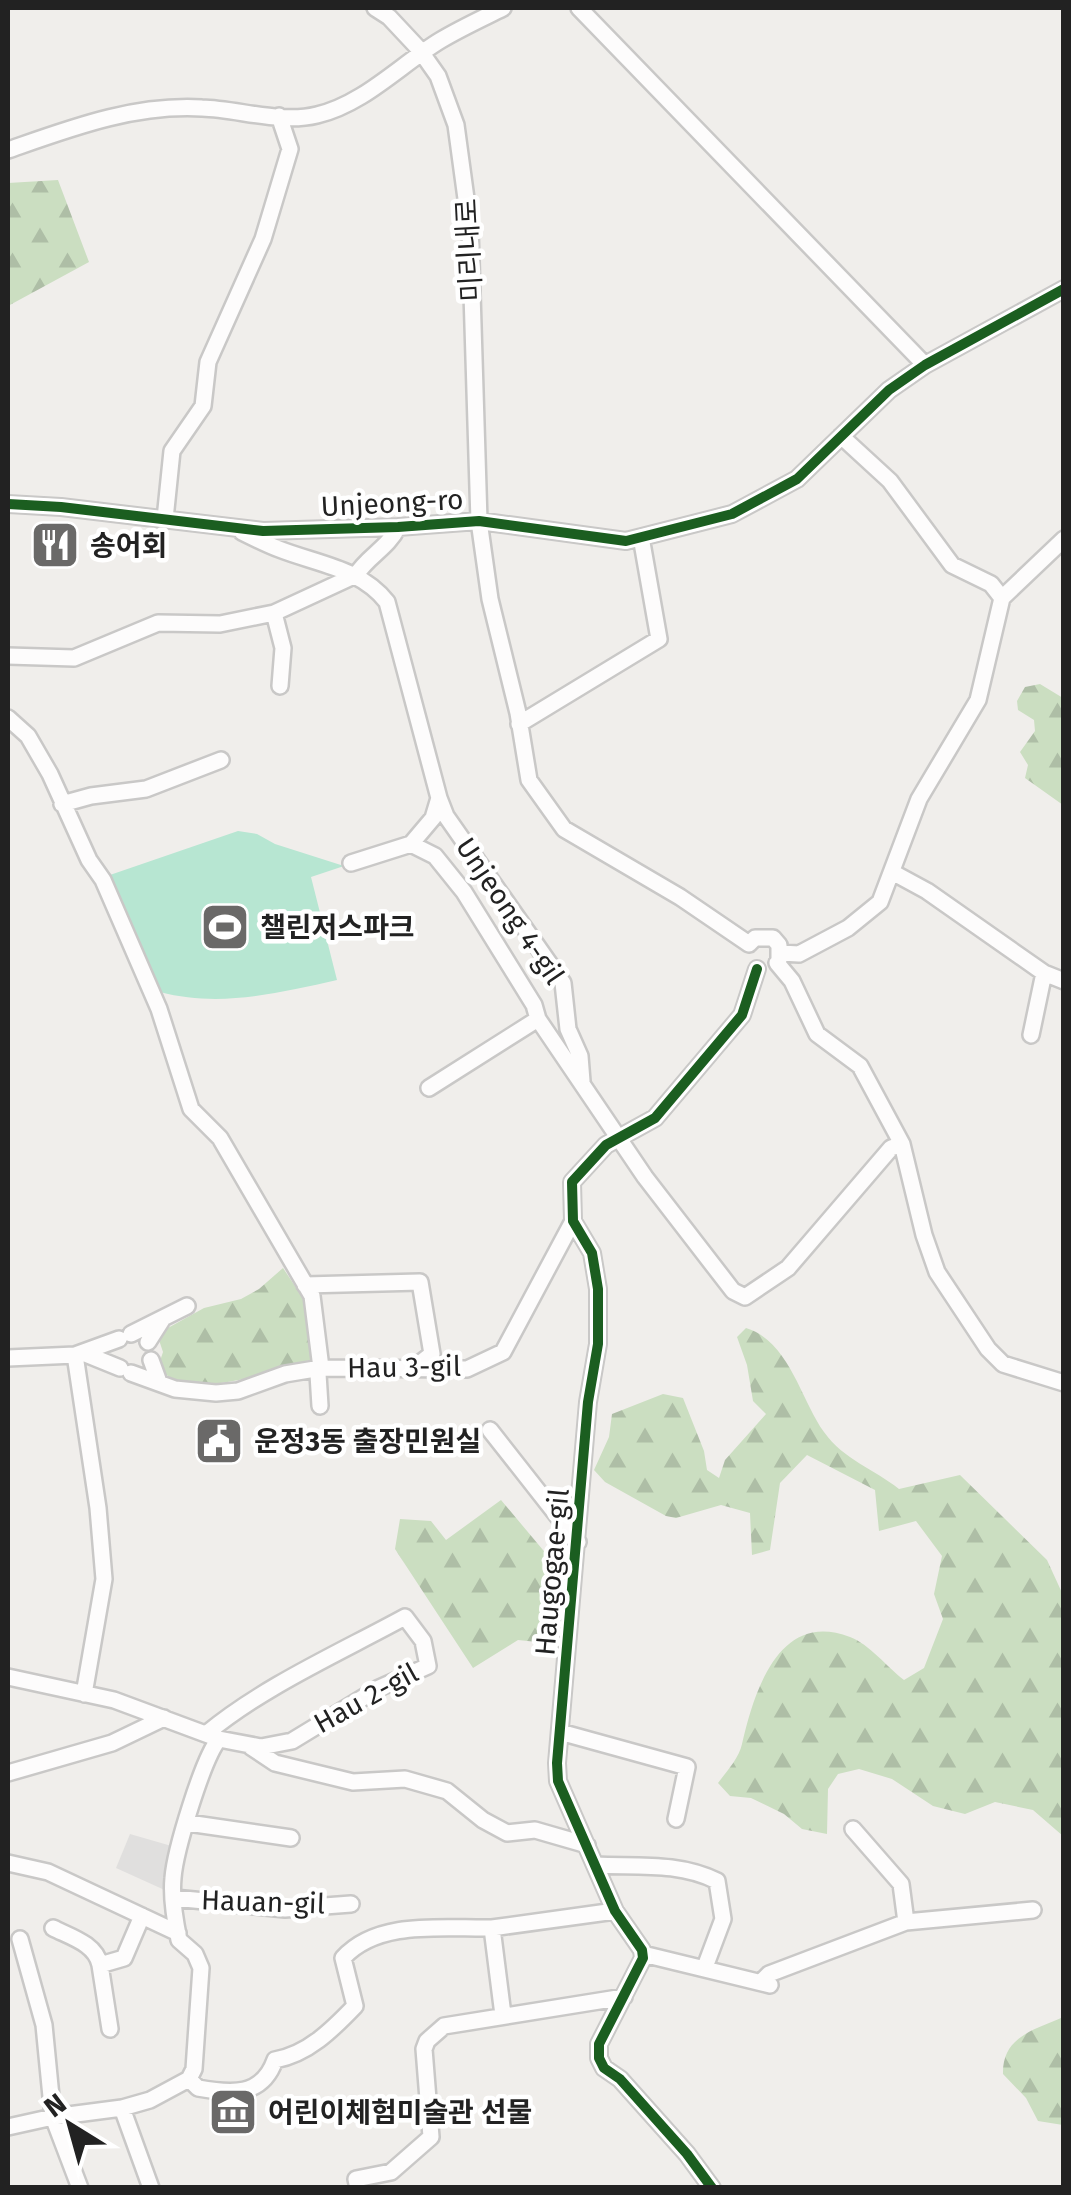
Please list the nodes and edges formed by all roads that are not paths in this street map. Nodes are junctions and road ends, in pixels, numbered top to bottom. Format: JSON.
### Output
{"nodes":[{"id":1,"x":375,"y":8,"type":"edge"},
{"id":2,"x":503,"y":8,"type":"edge"},
{"id":3,"x":579,"y":8,"type":"edge"},
{"id":4,"x":422,"y":53,"type":"junction"},
{"id":5,"x":279,"y":116,"type":"junction"},
{"id":6,"x":8,"y":150,"type":"edge"},
{"id":7,"x":1064,"y":288,"type":"edge"},
{"id":8,"x":925,"y":365,"type":"junction"},
{"id":9,"x":841,"y":436,"type":"junction"},
{"id":10,"x":8,"y":504,"type":"edge"},
{"id":11,"x":165,"y":519,"type":"junction"},
{"id":12,"x":479,"y":521,"type":"junction"},
{"id":13,"x":231,"y":527,"type":"junction"},
{"id":14,"x":398,"y":527,"type":"junction"},
{"id":15,"x":641,"y":537,"type":"junction"},
{"id":16,"x":1064,"y":538,"type":"edge"},
{"id":17,"x":356,"y":575,"type":"junction"},
{"id":18,"x":1002,"y":598,"type":"junction"},
{"id":19,"x":274,"y":613,"type":"junction"},
{"id":20,"x":8,"y":656,"type":"edge"},
{"id":21,"x":280,"y":686,"type":"dead end"},
{"id":22,"x":8,"y":718,"type":"edge"},
{"id":23,"x":520,"y":724,"type":"junction"},
{"id":24,"x":221,"y":760,"type":"dead end"},
{"id":25,"x":439,"y":798,"type":"junction"},
{"id":26,"x":63,"y":804,"type":"junction"},
{"id":27,"x":411,"y":844,"type":"junction"},
{"id":28,"x":351,"y":863,"type":"dead end"},
{"id":29,"x":892,"y":872,"type":"junction"},
{"id":30,"x":748,"y":944,"type":"junction"},
{"id":31,"x":779,"y":958,"type":"junction"},
{"id":32,"x":757,"y":969,"type":"junction"},
{"id":33,"x":1044,"y":972,"type":"junction"},
{"id":34,"x":1064,"y":981,"type":"edge"},
{"id":35,"x":538,"y":1019,"type":"junction"},
{"id":36,"x":1032,"y":1035,"type":"dead end"},
{"id":37,"x":582,"y":1086,"type":"junction"},
{"id":38,"x":429,"y":1088,"type":"dead end"},
{"id":39,"x":617,"y":1138,"type":"junction"},
{"id":40,"x":902,"y":1144,"type":"junction"},
{"id":41,"x":572,"y":1221,"type":"junction"},
{"id":42,"x":305,"y":1285,"type":"junction"},
{"id":43,"x":187,"y":1306,"type":"dead end"},
{"id":44,"x":162,"y":1320,"type":"junction"},
{"id":45,"x":148,"y":1342,"type":"dead end"},
{"id":46,"x":79,"y":1354,"type":"junction"},
{"id":47,"x":8,"y":1358,"type":"edge"},
{"id":48,"x":151,"y":1360,"type":"dead end"},
{"id":49,"x":321,"y":1368,"type":"junction"},
{"id":50,"x":414,"y":1368,"type":"junction"},
{"id":51,"x":159,"y":1382,"type":"junction"},
{"id":52,"x":1064,"y":1384,"type":"edge"},
{"id":53,"x":320,"y":1406,"type":"dead end"},
{"id":54,"x":490,"y":1430,"type":"dead end"},
{"id":55,"x":578,"y":1542,"type":"junction"},
{"id":56,"x":8,"y":1677,"type":"edge"},
{"id":57,"x":84,"y":1694,"type":"junction"},
{"id":58,"x":164,"y":1718,"type":"junction"},
{"id":59,"x":560,"y":1732,"type":"junction"},
{"id":60,"x":213,"y":1736,"type":"junction"},
{"id":61,"x":248,"y":1745,"type":"junction"},
{"id":62,"x":8,"y":1773,"type":"edge"},
{"id":63,"x":676,"y":1819,"type":"dead end"},
{"id":64,"x":188,"y":1823,"type":"junction"},
{"id":65,"x":854,"y":1829,"type":"dead end"},
{"id":66,"x":290,"y":1838,"type":"dead end"},
{"id":67,"x":587,"y":1845,"type":"junction"},
{"id":68,"x":8,"y":1863,"type":"edge"},
{"id":69,"x":596,"y":1865,"type":"junction"},
{"id":70,"x":174,"y":1898,"type":"junction"},
{"id":71,"x":351,"y":1904,"type":"dead end"},
{"id":72,"x":1033,"y":1910,"type":"dead end"},
{"id":73,"x":614,"y":1911,"type":"junction"},
{"id":74,"x":142,"y":1916,"type":"junction"},
{"id":75,"x":906,"y":1922,"type":"junction"},
{"id":76,"x":53,"y":1928,"type":"dead end"},
{"id":77,"x":492,"y":1928,"type":"junction"},
{"id":78,"x":178,"y":1933,"type":"junction"},
{"id":79,"x":20,"y":1939,"type":"dead end"},
{"id":80,"x":643,"y":1954,"type":"junction"},
{"id":81,"x":100,"y":1965,"type":"junction"},
{"id":82,"x":705,"y":1967,"type":"junction"},
{"id":83,"x":624,"y":1997,"type":"junction"},
{"id":84,"x":503,"y":2015,"type":"junction"},
{"id":85,"x":110,"y":2029,"type":"dead end"},
{"id":86,"x":189,"y":2078,"type":"junction"},
{"id":87,"x":122,"y":2108,"type":"junction"},
{"id":88,"x":53,"y":2117,"type":"junction"},
{"id":89,"x":8,"y":2127,"type":"edge"},
{"id":90,"x":80,"y":2188,"type":"edge"},
{"id":91,"x":151,"y":2188,"type":"edge"},
{"id":92,"x":358,"y":2188,"type":"edge"},
{"id":93,"x":712,"y":2188,"type":"edge"}],
"edges":[{"from":1,"to":4,"type":"street","name":"미리내로"},
{"from":2,"to":4,"type":"street"},
{"from":3,"to":8,"type":"street"},
{"from":4,"to":5,"type":"street"},
{"from":4,"to":12,"type":"street","name":"미리내로"},
{"from":5,"to":6,"type":"street"},
{"from":5,"to":11,"type":"street"},
{"from":7,"to":8,"type":"street","name":"Unjeong-ro"},
{"from":8,"to":9,"type":"street","name":"Unjeong-ro"},
{"from":9,"to":15,"type":"street","name":"Unjeong-ro"},
{"from":9,"to":18,"type":"street"},
{"from":10,"to":11,"type":"street","name":"Unjeong-ro"},
{"from":11,"to":13,"type":"street","name":"Unjeong-ro"},
{"from":12,"to":14,"type":"street","name":"Unjeong-ro"},
{"from":12,"to":15,"type":"street","name":"Unjeong-ro"},
{"from":12,"to":23,"type":"street","name":"미리내로"},
{"from":13,"to":14,"type":"street","name":"Unjeong-ro"},
{"from":13,"to":17,"type":"street","name":"Unjeong 4-gil"},
{"from":14,"to":17,"type":"street"},
{"from":15,"to":23,"type":"street"},
{"from":16,"to":18,"type":"street"},
{"from":17,"to":19,"type":"street"},
{"from":17,"to":25,"type":"street","name":"Unjeong 4-gil"},
{"from":18,"to":29,"type":"street"},
{"from":19,"to":20,"type":"street"},
{"from":19,"to":21,"type":"street"},
{"from":22,"to":26,"type":"street"},
{"from":23,"to":30,"type":"street","name":"미리내로"},
{"from":24,"to":26,"type":"street"},
{"from":25,"to":27,"type":"street","name":"Unjeong 4-gil"},
{"from":25,"to":37,"type":"street","name":"Unjeong 4-gil"},
{"from":26,"to":42,"type":"street"},
{"from":27,"to":28,"type":"street","name":"Unjeong 4-gil"},
{"from":27,"to":35,"type":"street","name":"Unjeong 4-gil"},
{"from":29,"to":31,"type":"street"},
{"from":29,"to":33,"type":"street"},
{"from":30,"to":31,"type":"street"},
{"from":30,"to":32,"type":"street"},
{"from":31,"to":32,"type":"street"},
{"from":31,"to":40,"type":"street"},
{"from":32,"to":39,"type":"street"},
{"from":33,"to":34,"type":"street"},
{"from":33,"to":36,"type":"street"},
{"from":35,"to":37,"type":"street","name":"Unjeong 4-gil"},
{"from":35,"to":38,"type":"street"},
{"from":37,"to":39,"type":"street","name":"Unjeong 4-gil"},
{"from":39,"to":40,"type":"street","name":"Unjeong 4-gil"},
{"from":39,"to":41,"type":"street"},
{"from":40,"to":52,"type":"street"},
{"from":41,"to":50,"type":"street","name":"Hau 3-gil"},
{"from":41,"to":55,"type":"street","name":"Haugogae-gil"},
{"from":42,"to":49,"type":"street"},
{"from":42,"to":50,"type":"street"},
{"from":43,"to":44,"type":"street","name":"Hau 3-gil"},
{"from":44,"to":45,"type":"street","name":"Hau 3-gil"},
{"from":44,"to":46,"type":"street","name":"Hau 3-gil"},
{"from":46,"to":47,"type":"street","name":"Hau 3-gil"},
{"from":46,"to":51,"type":"street","name":"Hau 3-gil"},
{"from":46,"to":57,"type":"street"},
{"from":48,"to":51,"type":"street"},
{"from":49,"to":50,"type":"street","name":"Hau 3-gil"},
{"from":49,"to":51,"type":"street","name":"Hau 3-gil"},
{"from":49,"to":53,"type":"street"},
{"from":54,"to":55,"type":"street"},
{"from":55,"to":59,"type":"street","name":"Haugogae-gil"},
{"from":56,"to":57,"type":"street","name":"Hau 2-gil"},
{"from":57,"to":58,"type":"street","name":"Hau 2-gil"},
{"from":58,"to":60,"type":"street","name":"Hau 2-gil"},
{"from":58,"to":62,"type":"street"},
{"from":59,"to":63,"type":"street"},
{"from":59,"to":67,"type":"street","name":"Haugogae-gil"},
{"from":60,"to":61,"type":"street","name":"Hau 2-gil"},
{"from":60,"to":61,"type":"street","name":"Hau 2-gil"},
{"from":60,"to":64,"type":"street","name":"Hauan-gil"},
{"from":61,"to":67,"type":"street"},
{"from":64,"to":66,"type":"street"},
{"from":64,"to":70,"type":"street","name":"Hauan-gil"},
{"from":65,"to":75,"type":"street"},
{"from":67,"to":69,"type":"street","name":"Haugogae-gil"},
{"from":68,"to":74,"type":"street","name":"Hauan-gil"},
{"from":69,"to":73,"type":"street","name":"Haugogae-gil"},
{"from":69,"to":82,"type":"street"},
{"from":70,"to":71,"type":"street","name":"Hauan-gil"},
{"from":70,"to":78,"type":"street","name":"Hauan-gil"},
{"from":72,"to":75,"type":"street"},
{"from":73,"to":77,"type":"street"},
{"from":73,"to":80,"type":"street","name":"Haugogae-gil"},
{"from":74,"to":78,"type":"street","name":"Hauan-gil"},
{"from":74,"to":81,"type":"street"},
{"from":75,"to":82,"type":"street"},
{"from":76,"to":81,"type":"street"},
{"from":77,"to":84,"type":"street"},
{"from":77,"to":86,"type":"street","name":"Hauan-gil"},
{"from":78,"to":86,"type":"street","name":"Hauan-gil"},
{"from":79,"to":88,"type":"street"},
{"from":80,"to":82,"type":"street"},
{"from":80,"to":83,"type":"street"},
{"from":81,"to":85,"type":"street"},
{"from":83,"to":84,"type":"street"},
{"from":83,"to":93,"type":"street"},
{"from":84,"to":92,"type":"street"},
{"from":86,"to":87,"type":"street"},
{"from":87,"to":88,"type":"street"},
{"from":87,"to":91,"type":"street"},
{"from":88,"to":89,"type":"street"},
{"from":88,"to":90,"type":"street"}]}
